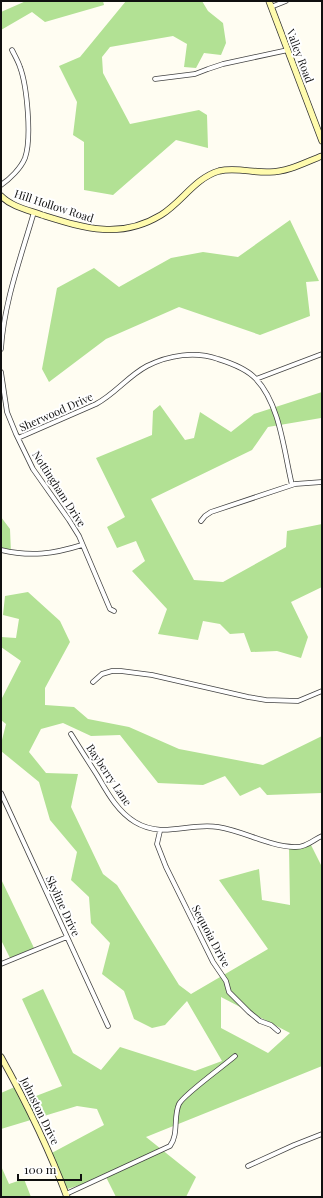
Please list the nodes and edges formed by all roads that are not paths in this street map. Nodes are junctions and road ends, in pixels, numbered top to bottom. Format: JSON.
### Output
{"nodes":[{"id":1,"x":286,"y":1,"type":"edge"},
{"id":2,"x":270,"y":4,"type":"edge"},
{"id":3,"x":12,"y":50,"type":"dead end"},
{"id":4,"x":288,"y":50,"type":"junction"},
{"id":5,"x":155,"y":79,"type":"dead end"},
{"id":6,"x":322,"y":141,"type":"edge"},
{"id":7,"x":322,"y":156,"type":"edge"},
{"id":8,"x":1,"y":185,"type":"edge"},
{"id":9,"x":1,"y":196,"type":"edge"},
{"id":10,"x":34,"y":212,"type":"junction"},
{"id":11,"x":1,"y":349,"type":"edge"},
{"id":12,"x":322,"y":354,"type":"edge"},
{"id":13,"x":1,"y":372,"type":"edge"},
{"id":14,"x":256,"y":379,"type":"junction"},
{"id":15,"x":18,"y":438,"type":"junction"},
{"id":16,"x":322,"y":482,"type":"edge"},
{"id":17,"x":292,"y":485,"type":"junction"},
{"id":18,"x":201,"y":521,"type":"dead end"},
{"id":19,"x":82,"y":545,"type":"junction"},
{"id":20,"x":1,"y":550,"type":"edge"},
{"id":21,"x":114,"y":611,"type":"dead end"},
{"id":22,"x":93,"y":682,"type":"dead end"},
{"id":23,"x":322,"y":691,"type":"edge"},
{"id":24,"x":71,"y":734,"type":"dead end"},
{"id":25,"x":1,"y":793,"type":"edge"},
{"id":26,"x":160,"y":830,"type":"junction"},
{"id":27,"x":322,"y":836,"type":"edge"},
{"id":28,"x":67,"y":937,"type":"junction"},
{"id":29,"x":1,"y":964,"type":"edge"},
{"id":30,"x":108,"y":1026,"type":"dead end"},
{"id":31,"x":278,"y":1031,"type":"dead end"},
{"id":32,"x":235,"y":1056,"type":"dead end"},
{"id":33,"x":1,"y":1057,"type":"edge"},
{"id":34,"x":322,"y":1134,"type":"edge"},
{"id":35,"x":248,"y":1166,"type":"dead end"},
{"id":36,"x":66,"y":1195,"type":"edge"}],
"edges":[{"from":1,"to":2,"type":"street"},
{"from":2,"to":4,"type":"street","name":"Valley Road"},
{"from":3,"to":8,"type":"street"},
{"from":4,"to":5,"type":"street"},
{"from":4,"to":6,"type":"street","name":"Valley Road"},
{"from":7,"to":10,"type":"street","name":"Hill Hollow Road"},
{"from":9,"to":10,"type":"street","name":"Hill Hollow Road"},
{"from":10,"to":11,"type":"street"},
{"from":12,"to":14,"type":"street"},
{"from":13,"to":15,"type":"street","name":"Nottingham Drive"},
{"from":14,"to":15,"type":"street","name":"Sherwood Drive"},
{"from":14,"to":17,"type":"street","name":"Sherwood Drive"},
{"from":15,"to":19,"type":"street","name":"Nottingham Drive"},
{"from":16,"to":17,"type":"street"},
{"from":17,"to":18,"type":"street"},
{"from":19,"to":20,"type":"street"},
{"from":19,"to":21,"type":"street","name":"Nottingham Drive"},
{"from":22,"to":23,"type":"street"},
{"from":24,"to":26,"type":"street","name":"Bayberry Lane"},
{"from":25,"to":28,"type":"street","name":"Skyline Drive"},
{"from":26,"to":27,"type":"street","name":"Bayberry Lane"},
{"from":26,"to":31,"type":"street","name":"Sequoia Drive"},
{"from":28,"to":29,"type":"street"},
{"from":28,"to":30,"type":"street","name":"Skyline Drive"},
{"from":32,"to":36,"type":"street"},
{"from":33,"to":36,"type":"street","name":"Johnston Drive"},
{"from":34,"to":35,"type":"street"}]}
